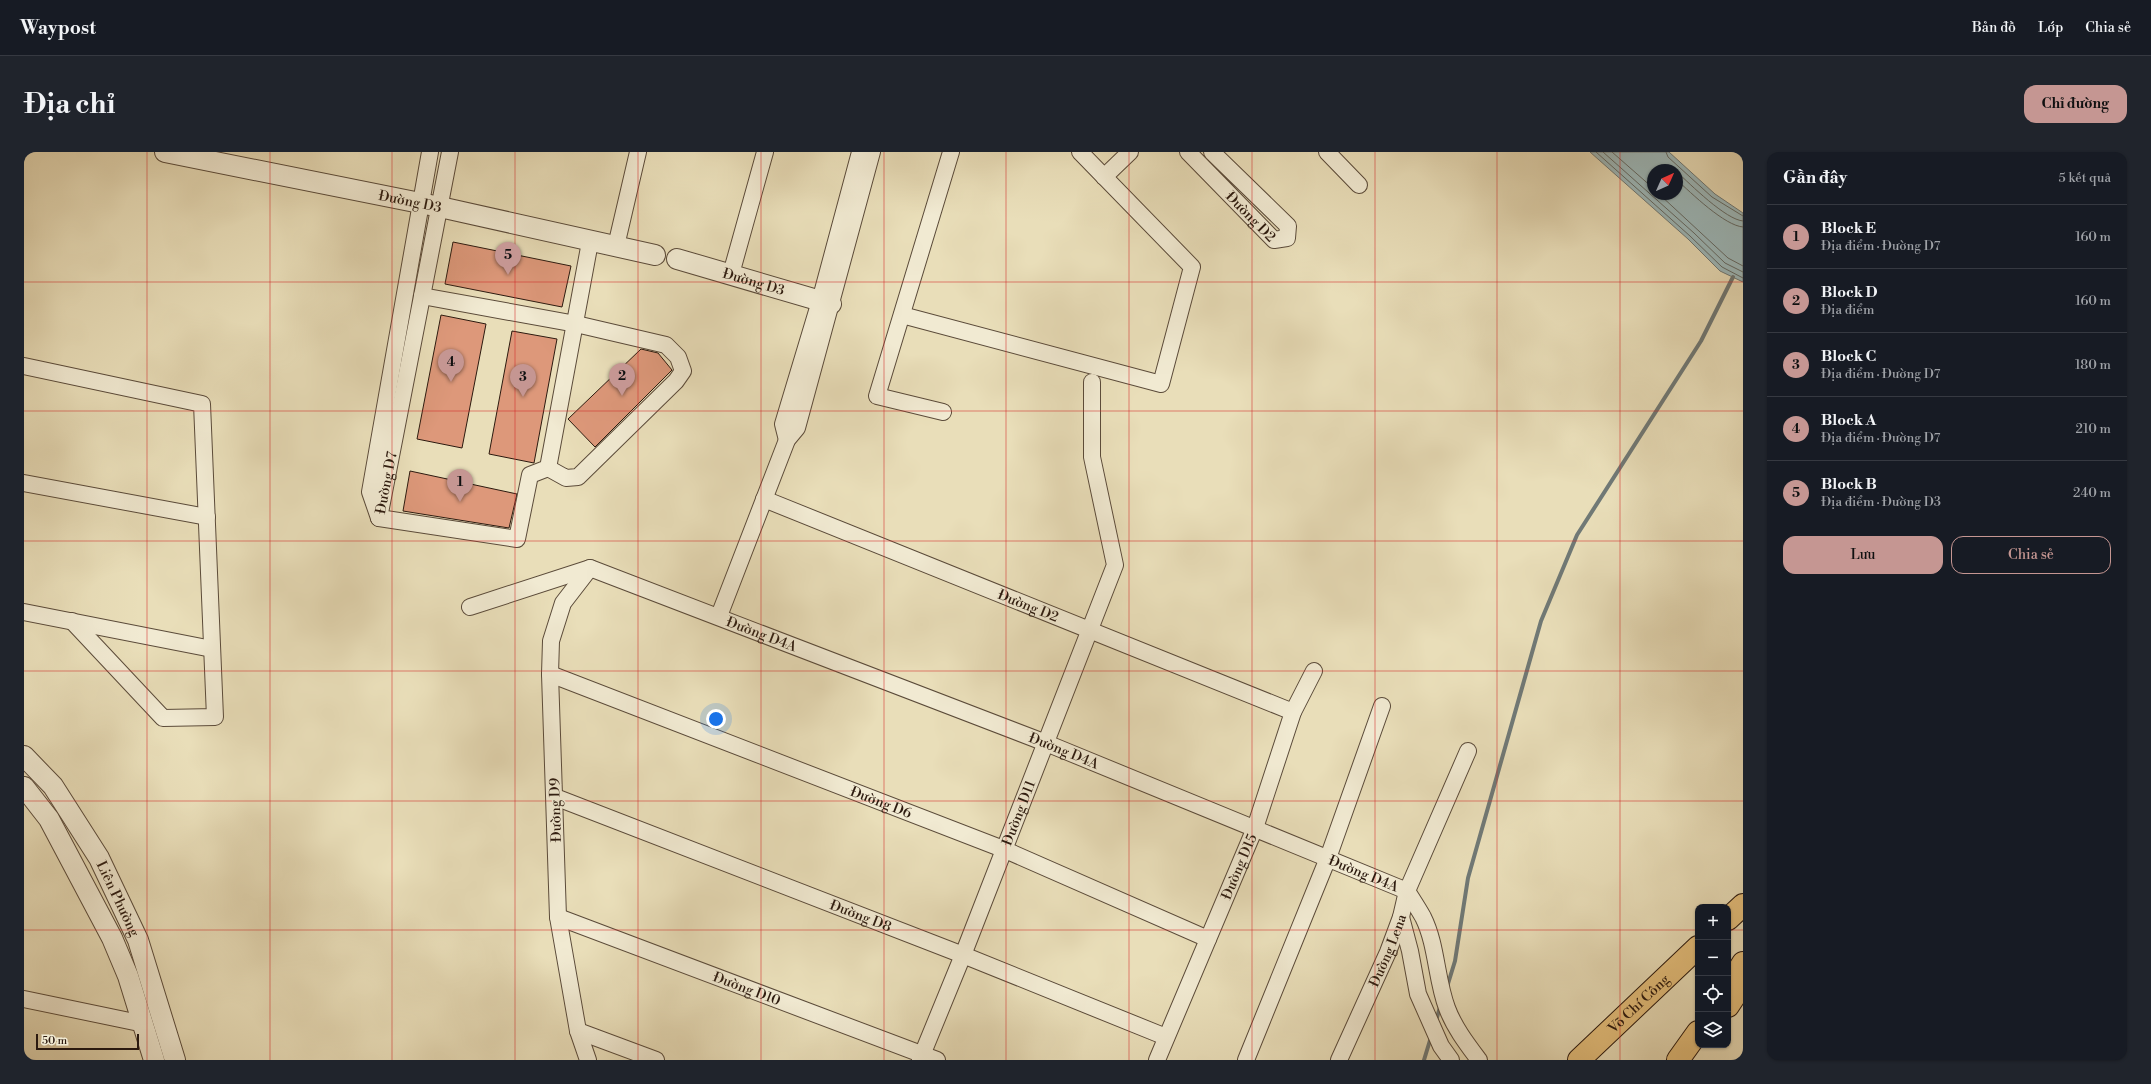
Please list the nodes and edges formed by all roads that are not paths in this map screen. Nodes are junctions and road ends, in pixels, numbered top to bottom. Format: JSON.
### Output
{"nodes":[{"id":1,"x":165,"y":152,"type":"edge"},
{"id":2,"x":430,"y":152,"type":"edge"},
{"id":3,"x":450,"y":152,"type":"edge"},
{"id":4,"x":638,"y":152,"type":"edge"},
{"id":5,"x":765,"y":152,"type":"edge"},
{"id":6,"x":860,"y":152,"type":"edge"},
{"id":7,"x":872,"y":152,"type":"edge"},
{"id":8,"x":951,"y":152,"type":"edge"},
{"id":9,"x":1080,"y":152,"type":"edge"},
{"id":10,"x":1130,"y":152,"type":"edge"},
{"id":11,"x":1188,"y":152,"type":"edge"},
{"id":12,"x":1212,"y":152,"type":"edge"},
{"id":13,"x":1327,"y":152,"type":"edge"},
{"id":14,"x":1104,"y":177,"type":"junction"},
{"id":15,"x":1359,"y":185,"type":"dead end"},
{"id":16,"x":430,"y":206,"type":"junction"},
{"id":17,"x":590,"y":242,"type":"junction"},
{"id":18,"x":616,"y":246,"type":"junction"},
{"id":19,"x":655,"y":254,"type":"dead end"},
{"id":20,"x":677,"y":259,"type":"dead end"},
{"id":21,"x":731,"y":274,"type":"junction"},
{"id":22,"x":422,"y":296,"type":"junction"},
{"id":23,"x":825,"y":303,"type":"junction"},
{"id":24,"x":902,"y":315,"type":"junction"},
{"id":25,"x":576,"y":324,"type":"junction"},
{"id":26,"x":24,"y":369,"type":"edge"},
{"id":27,"x":1092,"y":382,"type":"dead end"},
{"id":28,"x":943,"y":412,"type":"dead end"},
{"id":29,"x":548,"y":468,"type":"junction"},
{"id":30,"x":24,"y":483,"type":"edge"},
{"id":31,"x":764,"y":499,"type":"junction"},
{"id":32,"x":207,"y":517,"type":"junction"},
{"id":33,"x":379,"y":518,"type":"junction"},
{"id":34,"x":590,"y":568,"type":"junction"},
{"id":35,"x":470,"y":608,"type":"dead end"},
{"id":36,"x":24,"y":612,"type":"edge"},
{"id":37,"x":719,"y":616,"type":"junction"},
{"id":38,"x":72,"y":621,"type":"junction"},
{"id":39,"x":1090,"y":629,"type":"junction"},
{"id":40,"x":212,"y":649,"type":"junction"},
{"id":41,"x":1314,"y":671,"type":"dead end"},
{"id":42,"x":550,"y":674,"type":"junction"},
{"id":43,"x":1382,"y":706,"type":"dead end"},
{"id":44,"x":1293,"y":712,"type":"junction"},
{"id":45,"x":1046,"y":743,"type":"junction"},
{"id":46,"x":1468,"y":750,"type":"dead end"},
{"id":47,"x":24,"y":756,"type":"edge"},
{"id":48,"x":24,"y":787,"type":"edge"},
{"id":49,"x":555,"y":797,"type":"junction"},
{"id":50,"x":1255,"y":828,"type":"junction"},
{"id":51,"x":1003,"y":849,"type":"junction"},
{"id":52,"x":1328,"y":858,"type":"junction"},
{"id":53,"x":1407,"y":891,"type":"junction"},
{"id":54,"x":1743,"y":905,"type":"edge"},
{"id":55,"x":1731,"y":916,"type":"edge"},
{"id":56,"x":558,"y":917,"type":"junction"},
{"id":57,"x":1401,"y":917,"type":"junction"},
{"id":58,"x":1208,"y":939,"type":"junction"},
{"id":59,"x":1695,"y":950,"type":"edge"},
{"id":60,"x":963,"y":955,"type":"junction"},
{"id":61,"x":1743,"y":963,"type":"edge"},
{"id":62,"x":1731,"y":982,"type":"edge"},
{"id":63,"x":1743,"y":984,"type":"edge"},
{"id":64,"x":24,"y":999,"type":"edge"},
{"id":65,"x":1731,"y":1002,"type":"edge"},
{"id":66,"x":144,"y":1024,"type":"junction"},
{"id":67,"x":578,"y":1031,"type":"junction"},
{"id":68,"x":1695,"y":1036,"type":"edge"},
{"id":69,"x":1166,"y":1037,"type":"junction"},
{"id":70,"x":1700,"y":1048,"type":"edge"},
{"id":71,"x":927,"y":1058,"type":"edge"},
{"id":72,"x":154,"y":1060,"type":"edge"},
{"id":73,"x":175,"y":1060,"type":"edge"},
{"id":74,"x":588,"y":1060,"type":"edge"},
{"id":75,"x":656,"y":1060,"type":"edge"},
{"id":76,"x":1157,"y":1060,"type":"edge"},
{"id":77,"x":1246,"y":1060,"type":"edge"},
{"id":78,"x":1339,"y":1060,"type":"edge"},
{"id":79,"x":1451,"y":1060,"type":"edge"},
{"id":80,"x":1479,"y":1060,"type":"edge"},
{"id":81,"x":1579,"y":1060,"type":"edge"},
{"id":82,"x":1678,"y":1060,"type":"edge"},
{"id":83,"x":1691,"y":1060,"type":"edge"}],
"edges":[{"from":1,"to":16,"type":"street","name":"Đường D3"},
{"from":2,"to":16,"type":"street","name":"Đường D7"},
{"from":3,"to":16,"type":"street","name":"Đường D7"},
{"from":4,"to":18,"type":"street"},
{"from":5,"to":21,"type":"street"},
{"from":6,"to":23,"type":"street"},
{"from":7,"to":23,"type":"street"},
{"from":8,"to":24,"type":"street"},
{"from":9,"to":14,"type":"street"},
{"from":10,"to":14,"type":"street"},
{"from":11,"to":12,"type":"street","name":"Đường D2"},
{"from":13,"to":15,"type":"street"},
{"from":14,"to":24,"type":"street"},
{"from":16,"to":17,"type":"street","name":"Đường D3"},
{"from":16,"to":22,"type":"street","name":"Đường D7"},
{"from":16,"to":33,"type":"street","name":"Đường D7"},
{"from":17,"to":18,"type":"street","name":"Đường D3"},
{"from":17,"to":25,"type":"street"},
{"from":18,"to":19,"type":"street","name":"Đường D3"},
{"from":20,"to":21,"type":"street","name":"Đường D3"},
{"from":21,"to":23,"type":"street","name":"Đường D3"},
{"from":22,"to":25,"type":"street"},
{"from":22,"to":33,"type":"street","name":"Đường D7"},
{"from":23,"to":31,"type":"street"},
{"from":24,"to":28,"type":"street"},
{"from":25,"to":29,"type":"street"},
{"from":25,"to":29,"type":"street"},
{"from":26,"to":32,"type":"street"},
{"from":27,"to":39,"type":"street","name":"Đường D11"},
{"from":29,"to":33,"type":"street"},
{"from":30,"to":32,"type":"street"},
{"from":31,"to":37,"type":"street"},
{"from":31,"to":39,"type":"street","name":"Đường D2"},
{"from":32,"to":40,"type":"street"},
{"from":34,"to":35,"type":"street"},
{"from":34,"to":37,"type":"street","name":"Đường D4A"},
{"from":34,"to":42,"type":"street","name":"Đường D9"},
{"from":36,"to":38,"type":"street"},
{"from":37,"to":45,"type":"street","name":"Đường D4A"},
{"from":38,"to":40,"type":"street"},
{"from":38,"to":40,"type":"street"},
{"from":39,"to":44,"type":"street","name":"Đường D2"},
{"from":39,"to":45,"type":"street","name":"Đường D11"},
{"from":41,"to":44,"type":"street","name":"Đường D15"},
{"from":42,"to":49,"type":"street","name":"Đường D9"},
{"from":42,"to":51,"type":"street","name":"Đường D6"},
{"from":43,"to":52,"type":"street"},
{"from":44,"to":50,"type":"street","name":"Đường D15"},
{"from":45,"to":50,"type":"street","name":"Đường D4A"},
{"from":45,"to":51,"type":"street","name":"Đường D11"},
{"from":46,"to":53,"type":"street","name":"Đường Lena"},
{"from":47,"to":73,"type":"street","name":"Liên Phường"},
{"from":48,"to":66,"type":"street","name":"Liên Phường"},
{"from":49,"to":56,"type":"street","name":"Đường D9"},
{"from":49,"to":60,"type":"street","name":"Đường D8"},
{"from":50,"to":52,"type":"street","name":"Đường D4A"},
{"from":50,"to":58,"type":"street","name":"Đường D15"},
{"from":51,"to":58,"type":"street","name":"Đường D6"},
{"from":51,"to":60,"type":"street","name":"Đường D11"},
{"from":52,"to":53,"type":"street","name":"Đường D4A"},
{"from":52,"to":77,"type":"street"},
{"from":53,"to":57,"type":"street","name":"Đường Lena"},
{"from":53,"to":80,"type":"street"},
{"from":54,"to":55,"type":"main road"},
{"from":56,"to":67,"type":"street","name":"Đường D9"},
{"from":56,"to":71,"type":"street","name":"Đường D10"},
{"from":57,"to":78,"type":"street","name":"Đường Lena"},
{"from":57,"to":79,"type":"street"},
{"from":58,"to":69,"type":"street","name":"Đường D15"},
{"from":59,"to":81,"type":"main road","name":"Võ Chí Công"},
{"from":60,"to":69,"type":"street","name":"Đường D8"},
{"from":60,"to":71,"type":"street","name":"Đường D11"},
{"from":61,"to":62,"type":"main road"},
{"from":63,"to":65,"type":"main road"},
{"from":64,"to":66,"type":"street"},
{"from":66,"to":72,"type":"street","name":"Liên Phường"},
{"from":67,"to":74,"type":"street","name":"Đường D9"},
{"from":67,"to":75,"type":"street"},
{"from":68,"to":82,"type":"main road"},
{"from":69,"to":76,"type":"street","name":"Đường D15"},
{"from":70,"to":83,"type":"main road"}]}
